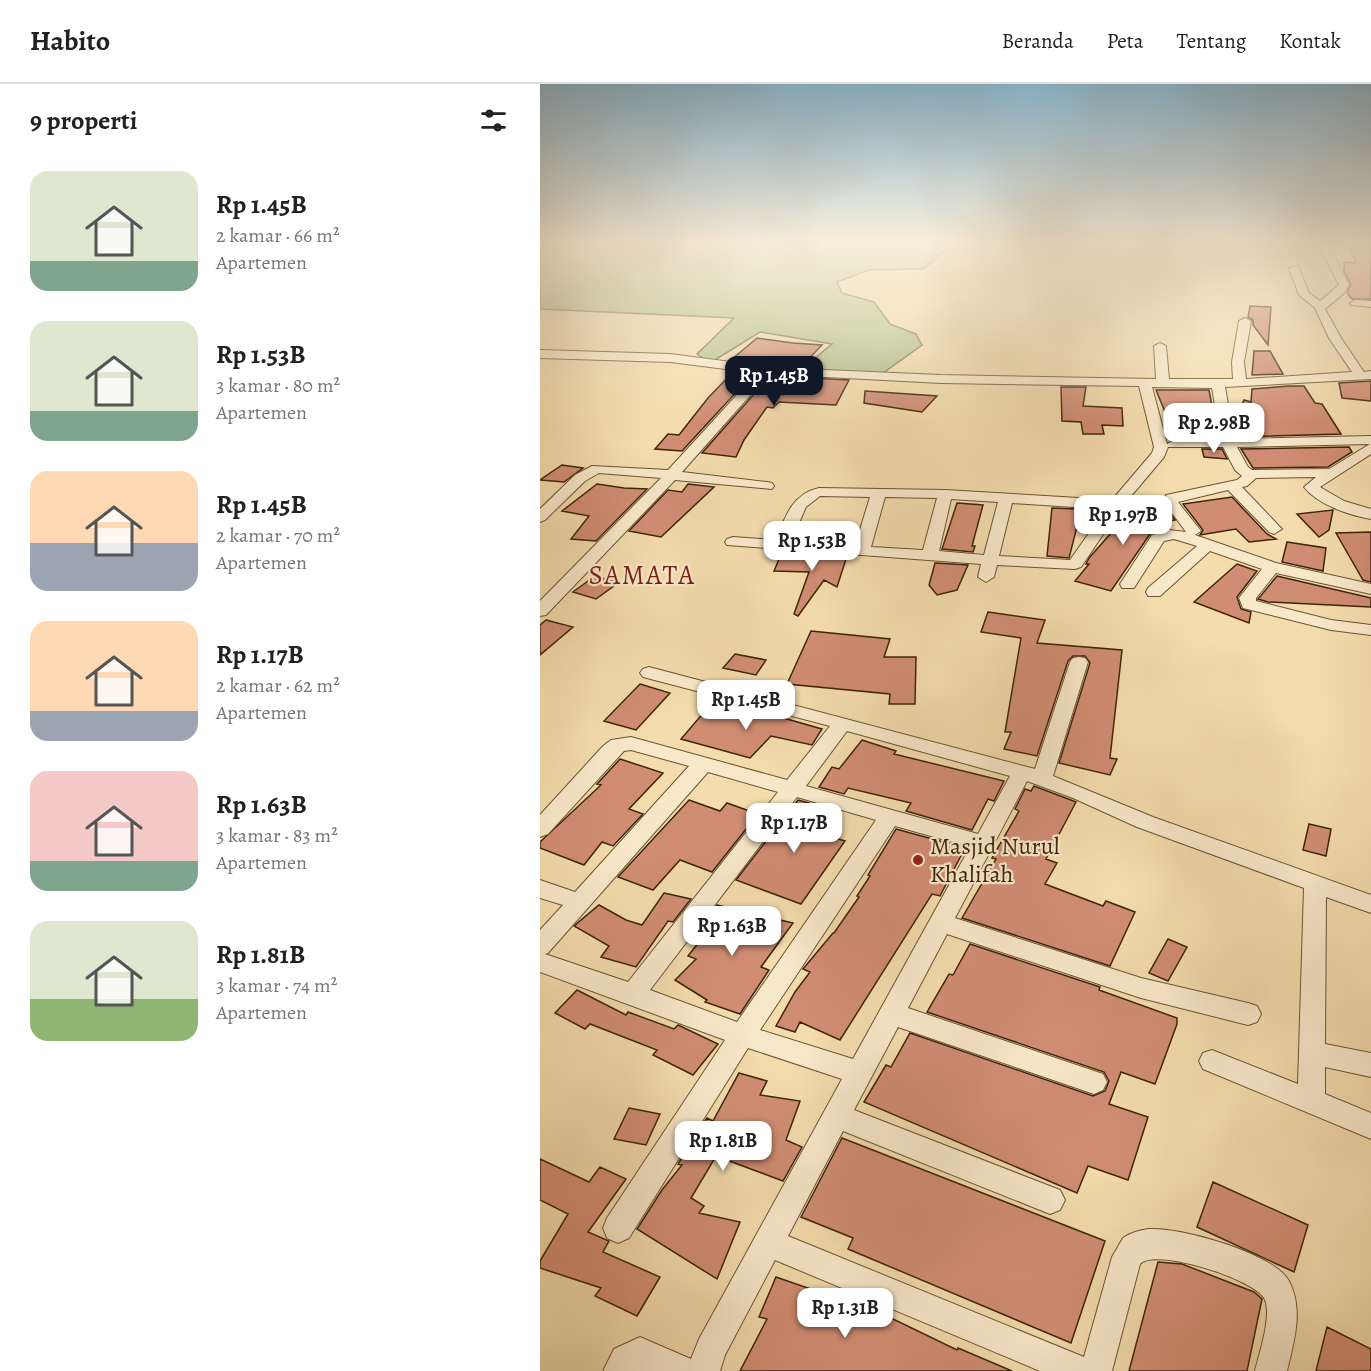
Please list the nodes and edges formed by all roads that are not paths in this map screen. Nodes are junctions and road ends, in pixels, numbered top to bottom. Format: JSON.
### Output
{"nodes":[{"id":1,"x":1314,"y":302,"type":"edge"},
{"id":2,"x":1327,"y":302,"type":"edge"},
{"id":3,"x":1355,"y":303,"type":"dead end"},
{"id":4,"x":1371,"y":304,"type":"edge"},
{"id":5,"x":1321,"y":307,"type":"junction"},
{"id":6,"x":1245,"y":321,"type":"dead end"},
{"id":7,"x":1160,"y":346,"type":"dead end"},
{"id":8,"x":540,"y":354,"type":"edge"},
{"id":9,"x":765,"y":372,"type":"junction"},
{"id":10,"x":1366,"y":375,"type":"edge"},
{"id":11,"x":1240,"y":383,"type":"junction"},
{"id":12,"x":1145,"y":384,"type":"junction"},
{"id":13,"x":1163,"y":384,"type":"junction"},
{"id":14,"x":1218,"y":384,"type":"junction"},
{"id":15,"x":1371,"y":440,"type":"edge"},
{"id":16,"x":1228,"y":443,"type":"junction"},
{"id":17,"x":1173,"y":445,"type":"dead end"},
{"id":18,"x":1371,"y":448,"type":"edge"},
{"id":19,"x":1330,"y":473,"type":"junction"},
{"id":20,"x":1252,"y":474,"type":"junction"},
{"id":21,"x":672,"y":475,"type":"junction"},
{"id":22,"x":767,"y":486,"type":"dead end"},
{"id":23,"x":1232,"y":486,"type":"junction"},
{"id":24,"x":879,"y":493,"type":"junction"},
{"id":25,"x":945,"y":494,"type":"junction"},
{"id":26,"x":1006,"y":498,"type":"junction"},
{"id":27,"x":547,"y":503,"type":"edge"},
{"id":28,"x":1116,"y":505,"type":"junction"},
{"id":29,"x":1371,"y":514,"type":"edge"},
{"id":30,"x":540,"y":517,"type":"edge"},
{"id":31,"x":1274,"y":529,"type":"dead end"},
{"id":32,"x":1192,"y":531,"type":"dead end"},
{"id":33,"x":733,"y":542,"type":"dead end"},
{"id":34,"x":782,"y":545,"type":"junction"},
{"id":35,"x":1208,"y":545,"type":"junction"},
{"id":36,"x":862,"y":550,"type":"junction"},
{"id":37,"x":930,"y":554,"type":"junction"},
{"id":38,"x":992,"y":559,"type":"junction"},
{"id":39,"x":1272,"y":567,"type":"junction"},
{"id":40,"x":986,"y":577,"type":"dead end"},
{"id":41,"x":1128,"y":584,"type":"dead end"},
{"id":42,"x":1371,"y":589,"type":"edge"},
{"id":43,"x":1154,"y":592,"type":"dead end"},
{"id":44,"x":540,"y":611,"type":"edge"},
{"id":45,"x":1363,"y":613,"type":"dead end"},
{"id":46,"x":1350,"y":628,"type":"junction"},
{"id":47,"x":1371,"y":630,"type":"edge"},
{"id":48,"x":1079,"y":662,"type":"dead end"},
{"id":49,"x":649,"y":673,"type":"dead end"},
{"id":50,"x":843,"y":723,"type":"junction"},
{"id":51,"x":703,"y":764,"type":"junction"},
{"id":52,"x":1032,"y":775,"type":"junction"},
{"id":53,"x":792,"y":788,"type":"junction"},
{"id":54,"x":889,"y":818,"type":"junction"},
{"id":55,"x":540,"y":830,"type":"edge"},
{"id":56,"x":982,"y":843,"type":"junction"},
{"id":57,"x":1315,"y":885,"type":"junction"},
{"id":58,"x":540,"y":889,"type":"edge"},
{"id":59,"x":579,"y":902,"type":"junction"},
{"id":60,"x":1371,"y":904,"type":"edge"},
{"id":61,"x":939,"y":922,"type":"junction"},
{"id":62,"x":540,"y":946,"type":"edge"},
{"id":63,"x":540,"y":962,"type":"edge"},
{"id":64,"x":633,"y":994,"type":"junction"},
{"id":65,"x":892,"y":1014,"type":"junction"},
{"id":66,"x":1248,"y":1014,"type":"dead end"},
{"id":67,"x":742,"y":1035,"type":"junction"},
{"id":68,"x":1313,"y":1053,"type":"junction"},
{"id":69,"x":1212,"y":1061,"type":"dead end"},
{"id":70,"x":1371,"y":1065,"type":"edge"},
{"id":71,"x":860,"y":1073,"type":"junction"},
{"id":72,"x":1094,"y":1082,"type":"dead end"},
{"id":73,"x":1311,"y":1100,"type":"junction"},
{"id":74,"x":836,"y":1116,"type":"junction"},
{"id":75,"x":1371,"y":1126,"type":"edge"},
{"id":76,"x":1050,"y":1200,"type":"dead end"},
{"id":77,"x":618,"y":1227,"type":"dead end"},
{"id":78,"x":769,"y":1242,"type":"junction"},
{"id":79,"x":696,"y":1370,"type":"edge"},
{"id":80,"x":619,"y":1371,"type":"edge"},
{"id":81,"x":1079,"y":1371,"type":"edge"},
{"id":82,"x":1096,"y":1371,"type":"edge"},
{"id":83,"x":1271,"y":1371,"type":"edge"}],
"edges":[{"from":1,"to":5,"type":"street"},
{"from":2,"to":5,"type":"street"},
{"from":3,"to":4,"type":"street"},
{"from":5,"to":10,"type":"street"},
{"from":6,"to":11,"type":"street"},
{"from":7,"to":13,"type":"street"},
{"from":8,"to":9,"type":"street"},
{"from":9,"to":12,"type":"street"},
{"from":9,"to":21,"type":"street"},
{"from":10,"to":11,"type":"street"},
{"from":11,"to":14,"type":"street"},
{"from":12,"to":13,"type":"street"},
{"from":12,"to":28,"type":"street"},
{"from":13,"to":14,"type":"street"},
{"from":14,"to":16,"type":"street"},
{"from":15,"to":16,"type":"street"},
{"from":16,"to":17,"type":"street"},
{"from":16,"to":20,"type":"street"},
{"from":18,"to":19,"type":"street"},
{"from":19,"to":20,"type":"street"},
{"from":19,"to":29,"type":"street"},
{"from":20,"to":23,"type":"street"},
{"from":21,"to":22,"type":"street"},
{"from":21,"to":27,"type":"street"},
{"from":21,"to":44,"type":"street"},
{"from":23,"to":31,"type":"street"},
{"from":23,"to":32,"type":"street"},
{"from":24,"to":25,"type":"street"},
{"from":24,"to":34,"type":"street"},
{"from":24,"to":36,"type":"street"},
{"from":25,"to":26,"type":"street"},
{"from":25,"to":37,"type":"street"},
{"from":26,"to":28,"type":"street"},
{"from":26,"to":38,"type":"street"},
{"from":27,"to":30,"type":"street"},
{"from":28,"to":38,"type":"street"},
{"from":33,"to":34,"type":"street"},
{"from":34,"to":36,"type":"street"},
{"from":35,"to":39,"type":"street"},
{"from":35,"to":41,"type":"street"},
{"from":35,"to":43,"type":"street"},
{"from":36,"to":37,"type":"street"},
{"from":37,"to":38,"type":"street"},
{"from":38,"to":40,"type":"street"},
{"from":39,"to":42,"type":"street"},
{"from":39,"to":46,"type":"street"},
{"from":45,"to":46,"type":"street"},
{"from":46,"to":47,"type":"street"},
{"from":48,"to":52,"type":"street"},
{"from":49,"to":50,"type":"street"},
{"from":50,"to":52,"type":"street"},
{"from":50,"to":53,"type":"street"},
{"from":51,"to":53,"type":"street"},
{"from":51,"to":55,"type":"street"},
{"from":51,"to":59,"type":"street"},
{"from":52,"to":56,"type":"street"},
{"from":52,"to":57,"type":"street"},
{"from":53,"to":54,"type":"street"},
{"from":53,"to":64,"type":"street"},
{"from":54,"to":56,"type":"street"},
{"from":54,"to":67,"type":"street"},
{"from":56,"to":61,"type":"street"},
{"from":57,"to":60,"type":"street"},
{"from":57,"to":68,"type":"street"},
{"from":58,"to":59,"type":"street"},
{"from":59,"to":62,"type":"street"},
{"from":61,"to":65,"type":"street"},
{"from":61,"to":66,"type":"street"},
{"from":63,"to":64,"type":"street"},
{"from":64,"to":67,"type":"street"},
{"from":65,"to":71,"type":"street"},
{"from":65,"to":72,"type":"street"},
{"from":67,"to":71,"type":"street"},
{"from":67,"to":77,"type":"street"},
{"from":68,"to":70,"type":"street"},
{"from":68,"to":73,"type":"street"},
{"from":69,"to":73,"type":"street"},
{"from":71,"to":74,"type":"street"},
{"from":73,"to":75,"type":"street"},
{"from":74,"to":76,"type":"street"},
{"from":74,"to":78,"type":"street"},
{"from":78,"to":79,"type":"street"},
{"from":78,"to":81,"type":"street"},
{"from":79,"to":80,"type":"street"},
{"from":82,"to":83,"type":"street"}]}
